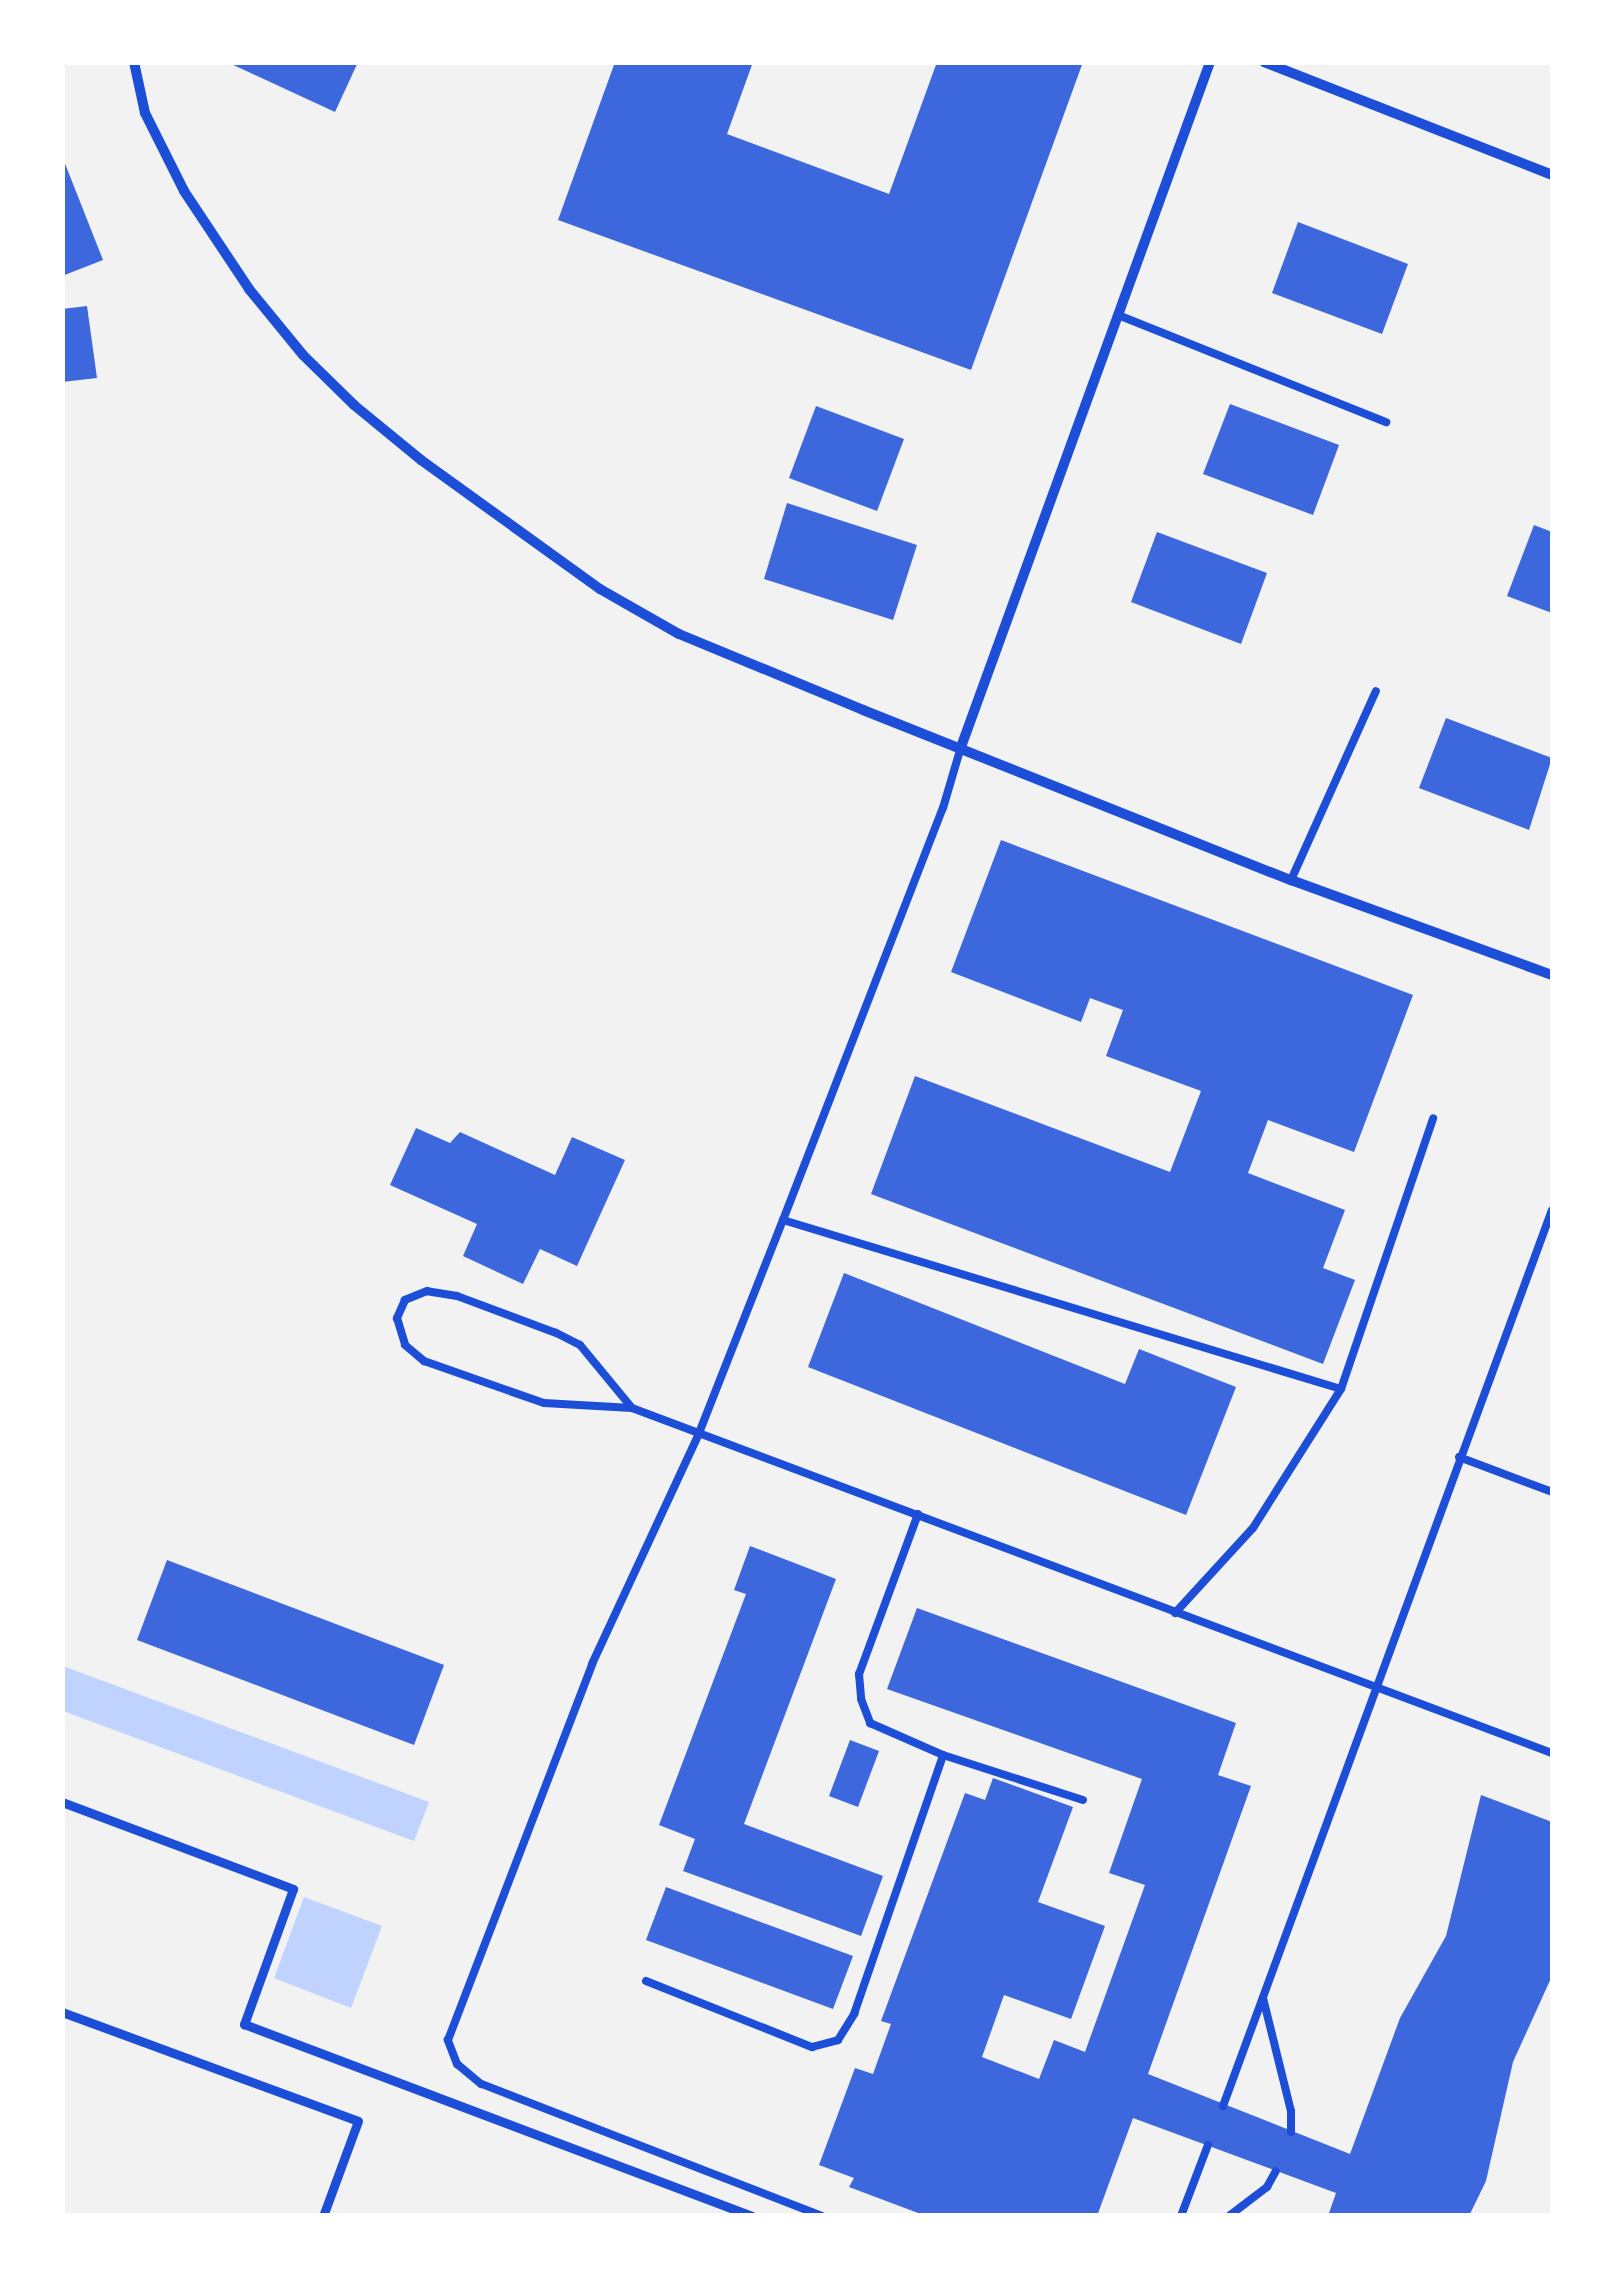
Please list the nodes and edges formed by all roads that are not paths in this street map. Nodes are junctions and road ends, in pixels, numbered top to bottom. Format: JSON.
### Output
{"nodes":[{"id":1,"x":134,"y":62,"type":"edge"},
{"id":2,"x":1210,"y":62,"type":"edge"},
{"id":3,"x":1264,"y":62,"type":"edge"},
{"id":4,"x":1552,"y":174,"type":"edge"},
{"id":5,"x":1118,"y":315,"type":"junction"},
{"id":6,"x":1386,"y":422,"type":"dead end"},
{"id":7,"x":1376,"y":691,"type":"dead end"},
{"id":8,"x":961,"y":747,"type":"junction"},
{"id":9,"x":1291,"y":880,"type":"junction"},
{"id":10,"x":1552,"y":974,"type":"edge"},
{"id":11,"x":1433,"y":1118,"type":"dead end"},
{"id":12,"x":1552,"y":1210,"type":"edge"},
{"id":13,"x":784,"y":1220,"type":"junction"},
{"id":14,"x":1341,"y":1389,"type":"junction"},
{"id":15,"x":632,"y":1408,"type":"junction"},
{"id":16,"x":699,"y":1432,"type":"junction"},
{"id":17,"x":1459,"y":1457,"type":"junction"},
{"id":18,"x":1552,"y":1492,"type":"edge"},
{"id":19,"x":918,"y":1514,"type":"junction"},
{"id":20,"x":1175,"y":1613,"type":"junction"},
{"id":21,"x":1378,"y":1688,"type":"junction"},
{"id":22,"x":1552,"y":1753,"type":"edge"},
{"id":23,"x":942,"y":1755,"type":"junction"},
{"id":24,"x":1083,"y":1800,"type":"dead end"},
{"id":25,"x":62,"y":1802,"type":"edge"},
{"id":26,"x":646,"y":1982,"type":"dead end"},
{"id":27,"x":1262,"y":1993,"type":"junction"},
{"id":28,"x":62,"y":2012,"type":"edge"},
{"id":29,"x":1223,"y":2106,"type":"dead end"},
{"id":30,"x":1291,"y":2132,"type":"dead end"},
{"id":31,"x":1208,"y":2146,"type":"dead end"},
{"id":32,"x":1276,"y":2171,"type":"dead end"},
{"id":33,"x":323,"y":2216,"type":"edge"},
{"id":34,"x":752,"y":2216,"type":"edge"},
{"id":35,"x":822,"y":2216,"type":"edge"},
{"id":36,"x":1181,"y":2216,"type":"edge"},
{"id":37,"x":1230,"y":2216,"type":"edge"}],
"edges":[{"from":1,"to":8,"type":"street"},
{"from":2,"to":5,"type":"street"},
{"from":3,"to":4,"type":"street"},
{"from":5,"to":6,"type":"lane"},
{"from":5,"to":8,"type":"street"},
{"from":7,"to":9,"type":"lane"},
{"from":8,"to":9,"type":"street"},
{"from":8,"to":13,"type":"lane"},
{"from":9,"to":10,"type":"street"},
{"from":11,"to":14,"type":"lane"},
{"from":12,"to":17,"type":"lane"},
{"from":13,"to":14,"type":"lane"},
{"from":13,"to":16,"type":"lane"},
{"from":14,"to":20,"type":"lane"},
{"from":15,"to":15,"type":"lane"},
{"from":15,"to":16,"type":"lane"},
{"from":16,"to":19,"type":"lane"},
{"from":16,"to":35,"type":"lane"},
{"from":17,"to":18,"type":"lane"},
{"from":17,"to":21,"type":"lane"},
{"from":19,"to":20,"type":"lane"},
{"from":19,"to":23,"type":"lane"},
{"from":20,"to":21,"type":"lane"},
{"from":21,"to":22,"type":"lane"},
{"from":21,"to":27,"type":"lane"},
{"from":23,"to":24,"type":"lane"},
{"from":23,"to":26,"type":"lane"},
{"from":25,"to":34,"type":"street"},
{"from":27,"to":29,"type":"lane"},
{"from":27,"to":30,"type":"lane"},
{"from":28,"to":33,"type":"street"},
{"from":31,"to":36,"type":"lane"},
{"from":32,"to":37,"type":"lane"}]}
